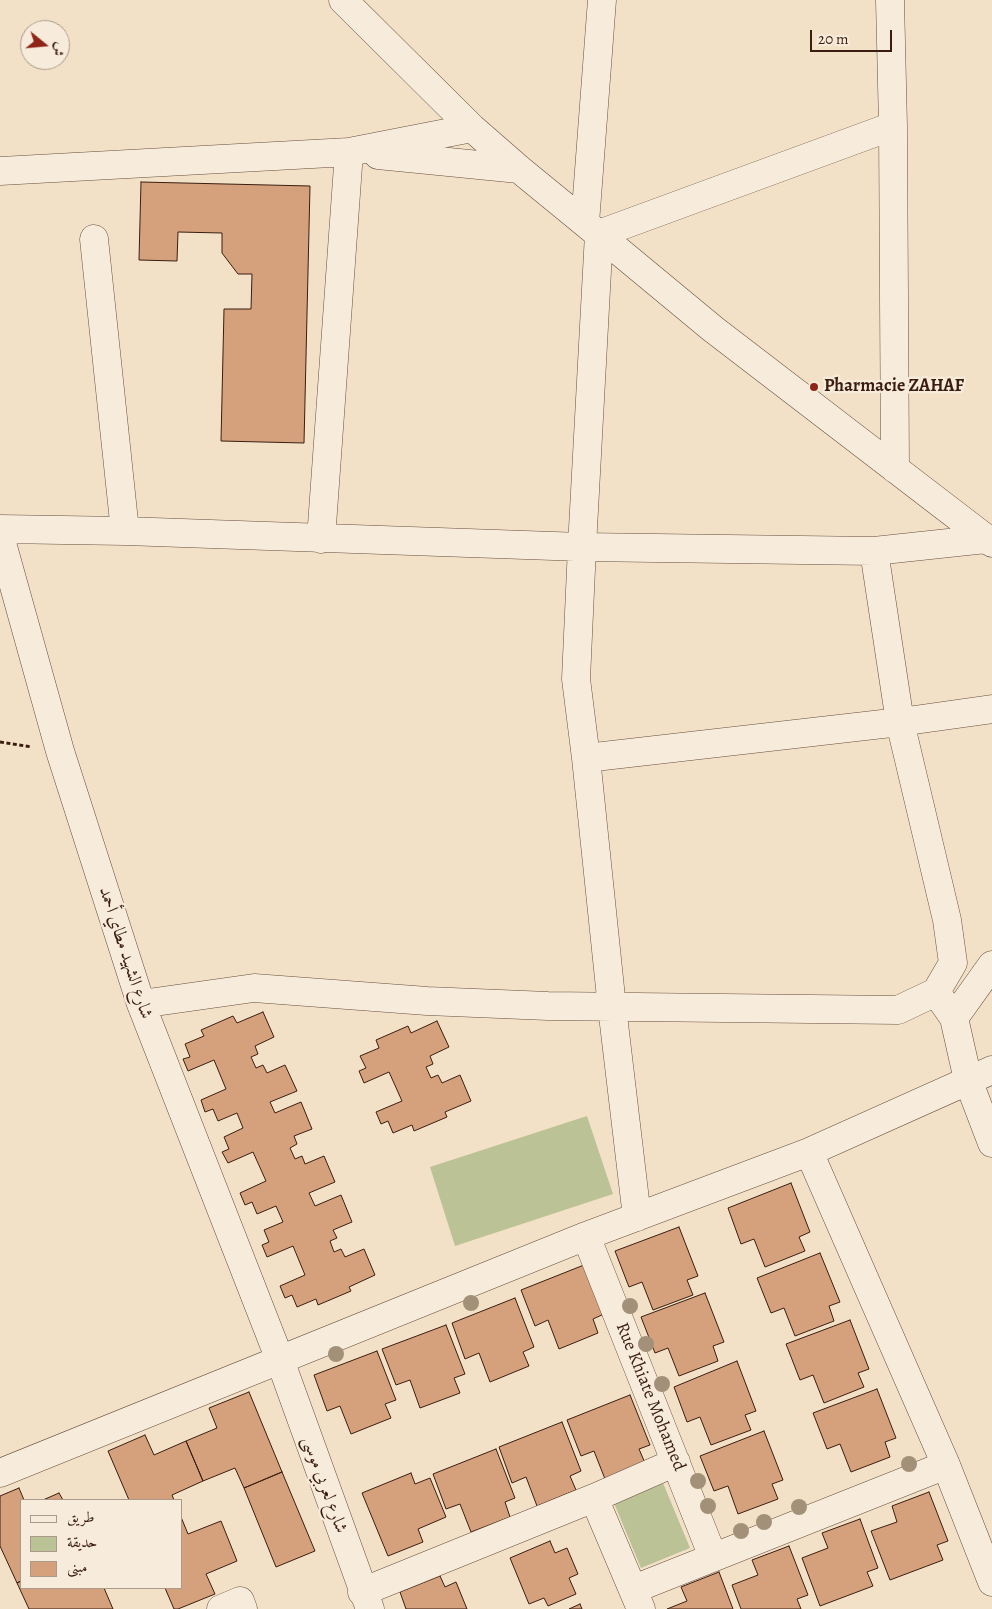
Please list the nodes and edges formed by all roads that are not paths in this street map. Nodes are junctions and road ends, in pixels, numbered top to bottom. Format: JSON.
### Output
{"nodes":[{"id":1,"x":343,"y":0,"type":"edge"},
{"id":2,"x":602,"y":0,"type":"edge"},
{"id":3,"x":890,"y":0,"type":"edge"},
{"id":4,"x":893,"y":126,"type":"junction"},
{"id":5,"x":472,"y":128,"type":"junction"},
{"id":6,"x":349,"y":152,"type":"junction"},
{"id":7,"x":519,"y":169,"type":"junction"},
{"id":8,"x":0,"y":171,"type":"edge"},
{"id":9,"x":592,"y":229,"type":"junction"},
{"id":10,"x":94,"y":239,"type":"dead end"},
{"id":11,"x":895,"y":469,"type":"junction"},
{"id":12,"x":0,"y":529,"type":"edge"},
{"id":13,"x":124,"y":531,"type":"junction"},
{"id":14,"x":0,"y":536,"type":"edge"},
{"id":15,"x":321,"y":539,"type":"junction"},
{"id":16,"x":989,"y":541,"type":"edge"},
{"id":17,"x":582,"y":547,"type":"junction"},
{"id":18,"x":874,"y":551,"type":"junction"},
{"id":19,"x":992,"y":709,"type":"edge"},
{"id":20,"x":900,"y":722,"type":"junction"},
{"id":21,"x":586,"y":758,"type":"junction"},
{"id":22,"x":992,"y":965,"type":"edge"},
{"id":23,"x":936,"y":992,"type":"junction"},
{"id":24,"x":141,"y":1004,"type":"junction"},
{"id":25,"x":612,"y":1007,"type":"junction"},
{"id":26,"x":954,"y":1018,"type":"junction"},
{"id":27,"x":980,"y":1075,"type":"edge"},
{"id":28,"x":992,"y":1143,"type":"edge"},
{"id":29,"x":809,"y":1152,"type":"junction"},
{"id":30,"x":637,"y":1217,"type":"junction"},
{"id":31,"x":586,"y":1236,"type":"junction"},
{"id":32,"x":280,"y":1360,"type":"junction"},
{"id":33,"x":676,"y":1462,"type":"junction"},
{"id":34,"x":946,"y":1465,"type":"junction"},
{"id":35,"x":0,"y":1473,"type":"edge"},
{"id":36,"x":594,"y":1498,"type":"junction"},
{"id":37,"x":713,"y":1557,"type":"junction"},
{"id":38,"x":992,"y":1582,"type":"edge"},
{"id":39,"x":637,"y":1599,"type":"edge"},
{"id":40,"x":366,"y":1600,"type":"edge"},
{"id":41,"x":221,"y":1609,"type":"edge"},
{"id":42,"x":243,"y":1609,"type":"edge"}],
"edges":[{"from":1,"to":5,"type":"street"},
{"from":2,"to":9,"type":"street"},
{"from":3,"to":4,"type":"street"},
{"from":4,"to":9,"type":"street"},
{"from":4,"to":11,"type":"street"},
{"from":5,"to":6,"type":"street"},
{"from":5,"to":7,"type":"street"},
{"from":6,"to":7,"type":"street"},
{"from":6,"to":8,"type":"street"},
{"from":6,"to":15,"type":"street"},
{"from":7,"to":9,"type":"street"},
{"from":9,"to":11,"type":"street"},
{"from":9,"to":17,"type":"street"},
{"from":10,"to":13,"type":"street"},
{"from":11,"to":16,"type":"street"},
{"from":12,"to":13,"type":"street"},
{"from":13,"to":15,"type":"street"},
{"from":14,"to":24,"type":"street","name":"شارع الشهيد مطاي أحمد"},
{"from":15,"to":17,"type":"street"},
{"from":16,"to":18,"type":"street"},
{"from":17,"to":18,"type":"street"},
{"from":17,"to":21,"type":"street"},
{"from":18,"to":20,"type":"street"},
{"from":19,"to":20,"type":"street"},
{"from":20,"to":21,"type":"street"},
{"from":20,"to":23,"type":"street"},
{"from":21,"to":25,"type":"street"},
{"from":22,"to":26,"type":"street"},
{"from":23,"to":25,"type":"street"},
{"from":23,"to":26,"type":"street"},
{"from":24,"to":25,"type":"street"},
{"from":24,"to":32,"type":"street","name":"شارع الشهيد مطاي أحمد"},
{"from":25,"to":30,"type":"street"},
{"from":26,"to":27,"type":"street"},
{"from":27,"to":28,"type":"street"},
{"from":27,"to":29,"type":"street"},
{"from":29,"to":30,"type":"street"},
{"from":29,"to":34,"type":"street"},
{"from":30,"to":31,"type":"street"},
{"from":31,"to":32,"type":"street"},
{"from":31,"to":33,"type":"street","name":"Rue Khiate Mohamed"},
{"from":32,"to":35,"type":"street"},
{"from":32,"to":40,"type":"street","name":"شارع لعربي موسى"},
{"from":33,"to":36,"type":"street"},
{"from":33,"to":37,"type":"street","name":"Rue Khiate Mohamed"},
{"from":34,"to":37,"type":"street"},
{"from":34,"to":38,"type":"street"},
{"from":36,"to":39,"type":"street"},
{"from":36,"to":40,"type":"street"},
{"from":37,"to":39,"type":"street"},
{"from":41,"to":42,"type":"street"}]}
